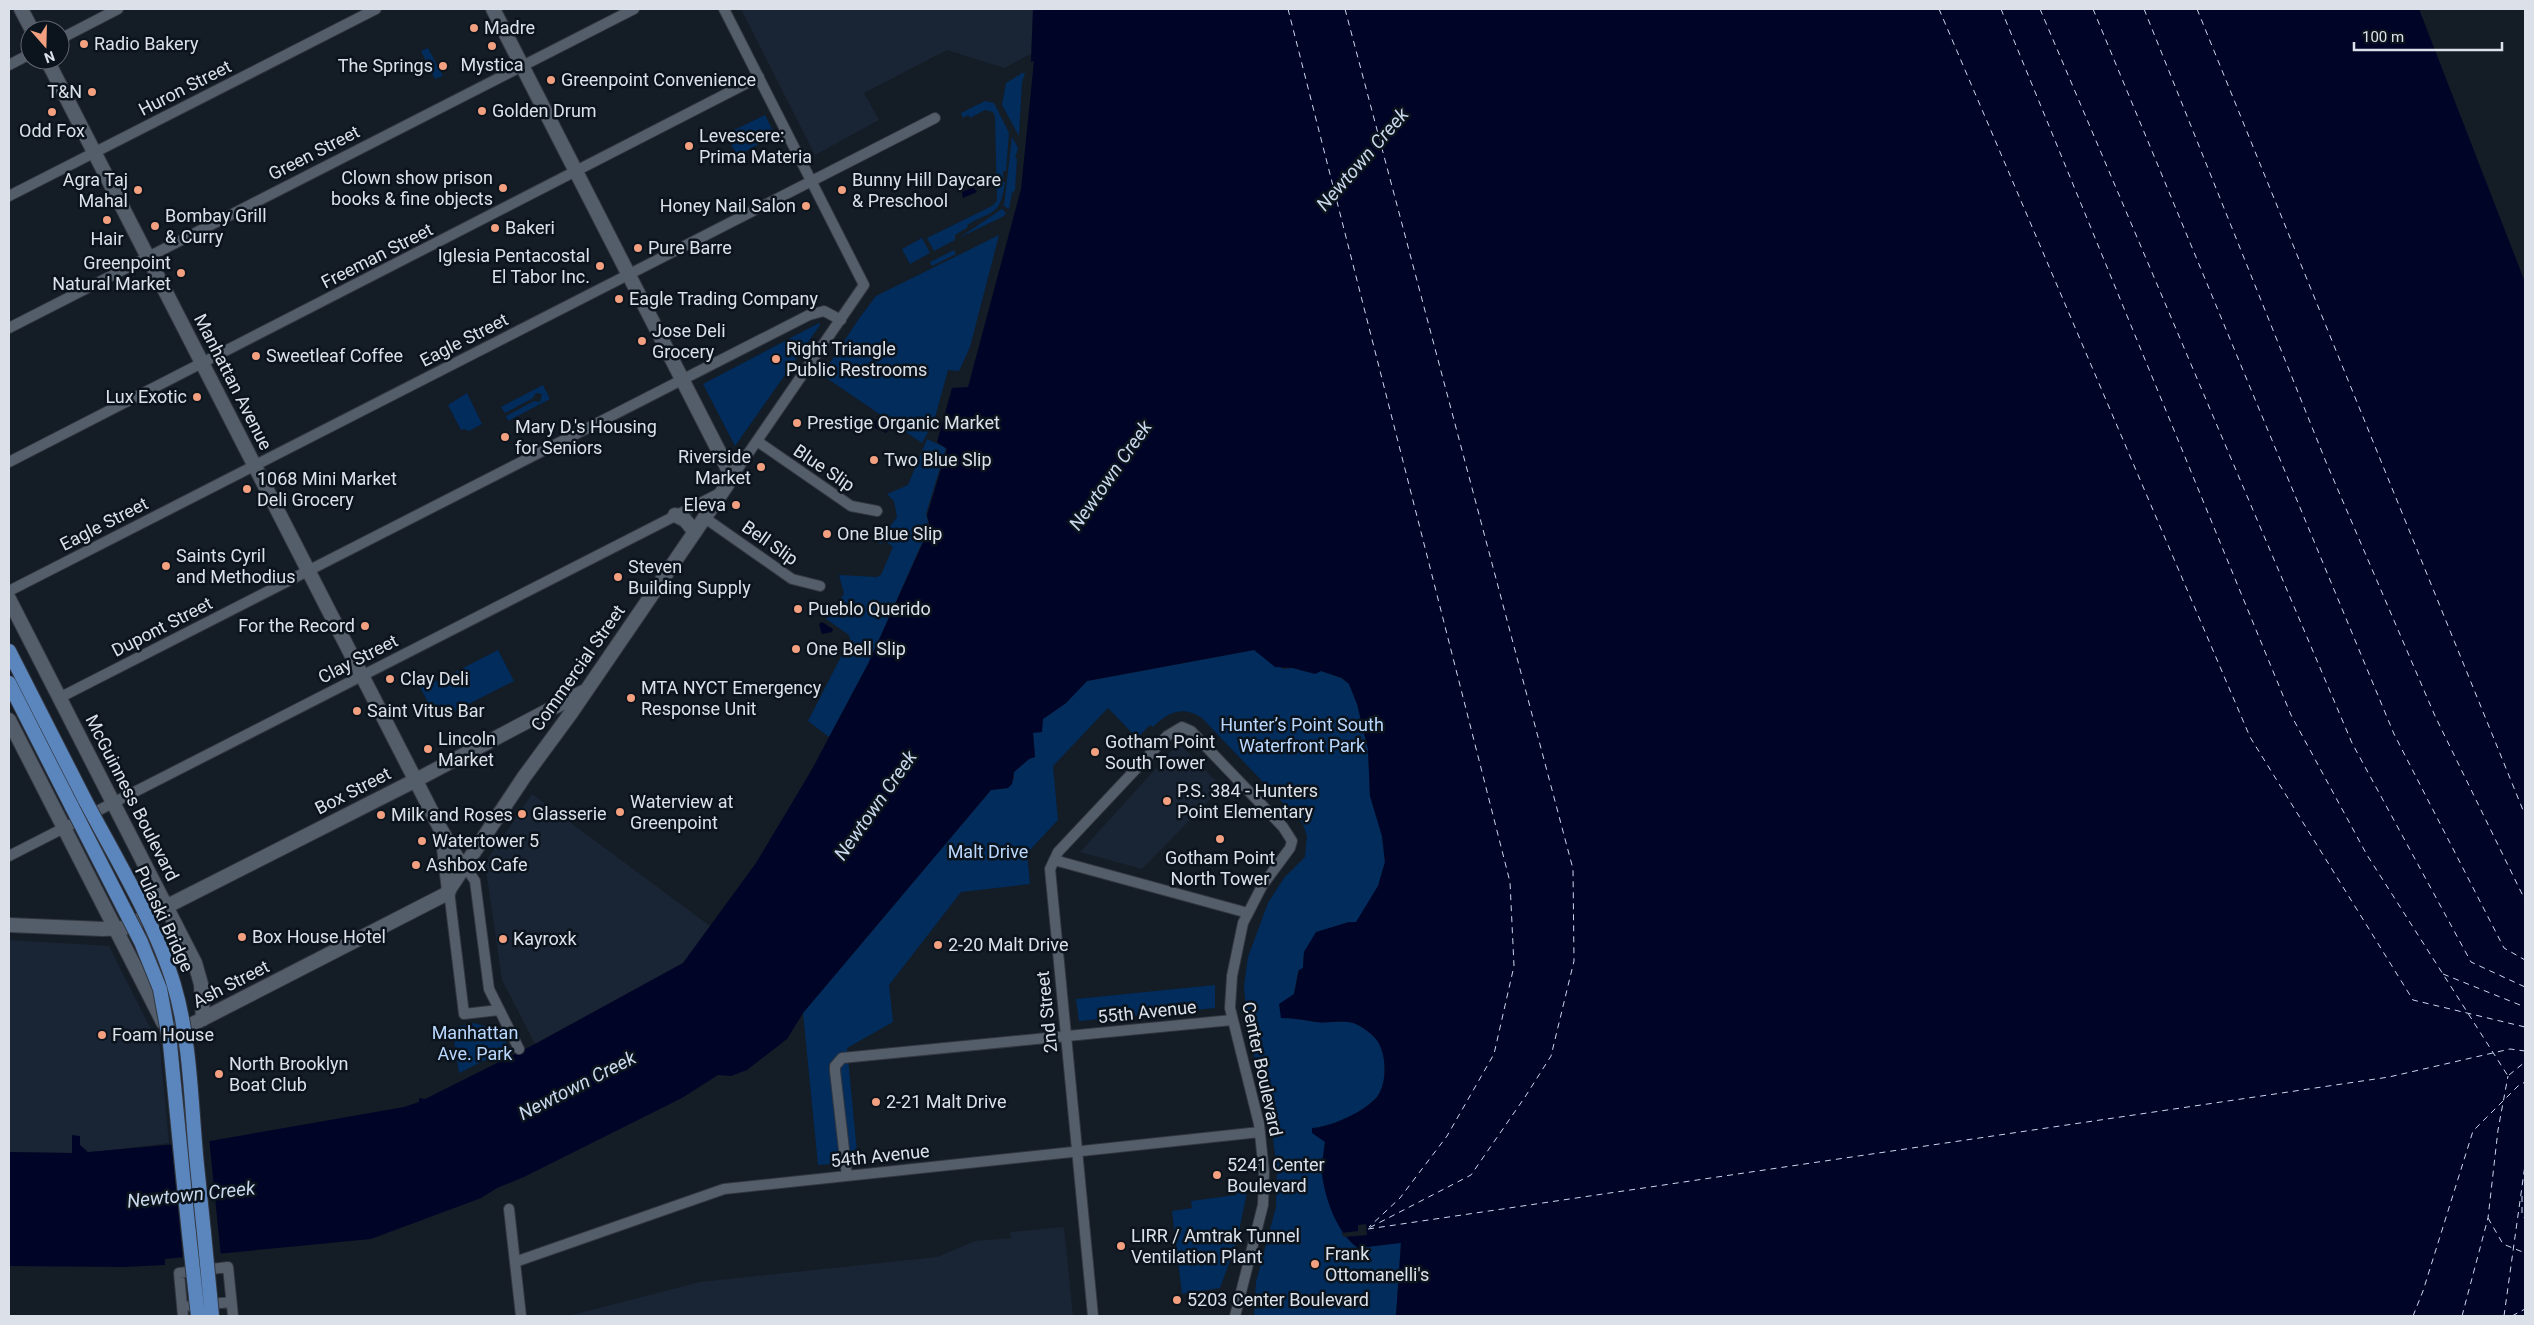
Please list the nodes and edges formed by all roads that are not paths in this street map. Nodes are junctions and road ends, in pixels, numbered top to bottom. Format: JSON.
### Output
{"nodes":[{"id":1,"x":118,"y":9,"type":"edge"},
{"id":2,"x":376,"y":9,"type":"edge"},
{"id":3,"x":493,"y":9,"type":"edge"},
{"id":4,"x":634,"y":9,"type":"edge"},
{"id":5,"x":724,"y":9,"type":"edge"},
{"id":6,"x":70,"y":34,"type":"edge"},
{"id":7,"x":522,"y":66,"type":"junction"},
{"id":8,"x":52,"y":70,"type":"edge"},
{"id":9,"x":759,"y":77,"type":"junction"},
{"id":10,"x":935,"y":118,"type":"dead end"},
{"id":11,"x":95,"y":152,"type":"junction"},
{"id":12,"x":576,"y":171,"type":"junction"},
{"id":13,"x":812,"y":180,"type":"junction"},
{"id":14,"x":9,"y":196,"type":"edge"},
{"id":15,"x":148,"y":257,"type":"junction"},
{"id":16,"x":628,"y":274,"type":"junction"},
{"id":17,"x":841,"y":320,"type":"junction"},
{"id":18,"x":9,"y":328,"type":"edge"},
{"id":19,"x":202,"y":363,"type":"junction"},
{"id":20,"x":683,"y":380,"type":"junction"},
{"id":21,"x":758,"y":441,"type":"junction"},
{"id":22,"x":9,"y":462,"type":"edge"},
{"id":23,"x":255,"y":465,"type":"junction"},
{"id":24,"x":732,"y":477,"type":"junction"},
{"id":25,"x":722,"y":492,"type":"junction"},
{"id":26,"x":877,"y":511,"type":"dead end"},
{"id":27,"x":675,"y":515,"type":"junction"},
{"id":28,"x":705,"y":518,"type":"junction"},
{"id":29,"x":695,"y":532,"type":"junction"},
{"id":30,"x":308,"y":570,"type":"junction"},
{"id":31,"x":820,"y":586,"type":"dead end"},
{"id":32,"x":9,"y":591,"type":"edge"},
{"id":33,"x":9,"y":599,"type":"edge"},
{"id":34,"x":9,"y":652,"type":"edge"},
{"id":35,"x":362,"y":675,"type":"junction"},
{"id":36,"x":9,"y":683,"type":"edge"},
{"id":37,"x":584,"y":692,"type":"junction"},
{"id":38,"x":59,"y":698,"type":"junction"},
{"id":39,"x":531,"y":721,"type":"junction"},
{"id":40,"x":9,"y":722,"type":"edge"},
{"id":41,"x":549,"y":742,"type":"junction"},
{"id":42,"x":416,"y":780,"type":"junction"},
{"id":43,"x":113,"y":803,"type":"junction"},
{"id":44,"x":63,"y":828,"type":"junction"},
{"id":45,"x":440,"y":828,"type":"junction"},
{"id":46,"x":9,"y":856,"type":"edge"},
{"id":47,"x":1054,"y":860,"type":"junction"},
{"id":48,"x":462,"y":871,"type":"junction"},
{"id":49,"x":449,"y":891,"type":"junction"},
{"id":50,"x":167,"y":907,"type":"junction"},
{"id":51,"x":1248,"y":913,"type":"junction"},
{"id":52,"x":9,"y":925,"type":"edge"},
{"id":53,"x":115,"y":929,"type":"junction"},
{"id":54,"x":499,"y":1010,"type":"junction"},
{"id":55,"x":203,"y":1019,"type":"junction"},
{"id":56,"x":1232,"y":1020,"type":"junction"},
{"id":57,"x":1066,"y":1036,"type":"junction"},
{"id":58,"x":519,"y":1049,"type":"dead end"},
{"id":59,"x":1260,"y":1132,"type":"junction"},
{"id":60,"x":1077,"y":1152,"type":"junction"},
{"id":61,"x":847,"y":1176,"type":"junction"},
{"id":62,"x":509,"y":1209,"type":"dead end"},
{"id":63,"x":515,"y":1262,"type":"junction"},
{"id":64,"x":231,"y":1302,"type":"junction"},
{"id":65,"x":183,"y":1312,"type":"edge"},
{"id":66,"x":198,"y":1316,"type":"edge"},
{"id":67,"x":212,"y":1316,"type":"edge"},
{"id":68,"x":233,"y":1316,"type":"edge"},
{"id":69,"x":521,"y":1316,"type":"edge"},
{"id":70,"x":1093,"y":1316,"type":"edge"},
{"id":71,"x":1235,"y":1316,"type":"edge"}],
"edges":[{"from":1,"to":6,"type":"street"},
{"from":2,"to":11,"type":"street","name":"Huron Street"},
{"from":3,"to":7,"type":"street"},
{"from":4,"to":7,"type":"street","name":"Green Street"},
{"from":5,"to":9,"type":"street"},
{"from":7,"to":12,"type":"street"},
{"from":7,"to":15,"type":"street","name":"Green Street"},
{"from":8,"to":11,"type":"street","name":"Manhattan Avenue"},
{"from":9,"to":12,"type":"street","name":"Freeman Street"},
{"from":9,"to":13,"type":"street"},
{"from":10,"to":13,"type":"street","name":"Eagle Street"},
{"from":11,"to":14,"type":"street","name":"Huron Street"},
{"from":11,"to":15,"type":"street","name":"Manhattan Avenue"},
{"from":12,"to":16,"type":"street"},
{"from":12,"to":19,"type":"street","name":"Freeman Street"},
{"from":13,"to":16,"type":"street","name":"Eagle Street"},
{"from":13,"to":17,"type":"street","name":"Commercial Street"},
{"from":15,"to":18,"type":"street","name":"Green Street"},
{"from":15,"to":19,"type":"street","name":"Manhattan Avenue"},
{"from":16,"to":20,"type":"street"},
{"from":16,"to":23,"type":"street","name":"Eagle Street"},
{"from":17,"to":20,"type":"street","name":"Dupont Street"},
{"from":17,"to":21,"type":"street","name":"Commercial Street"},
{"from":19,"to":22,"type":"street","name":"Freeman Street"},
{"from":19,"to":23,"type":"street","name":"Manhattan Avenue"},
{"from":20,"to":24,"type":"street"},
{"from":20,"to":30,"type":"street","name":"Dupont Street"},
{"from":21,"to":24,"type":"street","name":"Commercial Street"},
{"from":21,"to":26,"type":"street","name":"Blue Slip"},
{"from":23,"to":30,"type":"street","name":"Manhattan Avenue"},
{"from":23,"to":32,"type":"street","name":"Eagle Street"},
{"from":24,"to":25,"type":"street","name":"Commercial Street"},
{"from":25,"to":27,"type":"street","name":"Clay Street"},
{"from":25,"to":28,"type":"street","name":"Commercial Street"},
{"from":27,"to":29,"type":"street"},
{"from":27,"to":35,"type":"street","name":"Clay Street"},
{"from":28,"to":29,"type":"street","name":"Commercial Street"},
{"from":28,"to":31,"type":"street","name":"Bell Slip"},
{"from":29,"to":37,"type":"street","name":"Commercial Street"},
{"from":30,"to":35,"type":"street","name":"Manhattan Avenue"},
{"from":30,"to":38,"type":"street","name":"Dupont Street"},
{"from":33,"to":38,"type":"street","name":"McGuinness Boulevard"},
{"from":34,"to":67,"type":"main road","name":"Pulaski Bridge","bridge":true},
{"from":35,"to":42,"type":"street","name":"Manhattan Avenue"},
{"from":35,"to":43,"type":"street","name":"Clay Street"},
{"from":36,"to":66,"type":"main road","name":"Pulaski Bridge","bridge":true},
{"from":37,"to":39,"type":"street","name":"Box Street"},
{"from":37,"to":41,"type":"street","name":"Commercial Street"},
{"from":38,"to":43,"type":"street","name":"McGuinness Boulevard"},
{"from":39,"to":41,"type":"street"},
{"from":39,"to":42,"type":"street","name":"Box Street"},
{"from":40,"to":44,"type":"street"},
{"from":41,"to":48,"type":"street","name":"Commercial Street"},
{"from":42,"to":45,"type":"street","name":"Manhattan Avenue"},
{"from":42,"to":50,"type":"street","name":"Box Street"},
{"from":43,"to":44,"type":"street","name":"Clay Street"},
{"from":43,"to":50,"type":"street","name":"McGuinness Boulevard"},
{"from":44,"to":46,"type":"street","name":"Clay Street"},
{"from":44,"to":53,"type":"street"},
{"from":45,"to":48,"type":"street","name":"Manhattan Avenue"},
{"from":45,"to":49,"type":"street","name":"Manhattan Avenue"},
{"from":47,"to":51,"type":"street"},
{"from":47,"to":51,"type":"street","name":"Center Boulevard"},
{"from":47,"to":57,"type":"street","name":"2nd Street"},
{"from":48,"to":49,"type":"street","name":"Ash Street"},
{"from":48,"to":54,"type":"street","name":"Manhattan Avenue"},
{"from":49,"to":54,"type":"street","name":"Manhattan Avenue"},
{"from":49,"to":55,"type":"street","name":"Ash Street"},
{"from":50,"to":53,"type":"street","name":"Box Street"},
{"from":50,"to":55,"type":"street","name":"McGuinness Boulevard"},
{"from":51,"to":56,"type":"street","name":"Center Boulevard"},
{"from":52,"to":53,"type":"street"},
{"from":53,"to":55,"type":"street","name":"Ash Street"},
{"from":54,"to":58,"type":"street","name":"Manhattan Avenue"},
{"from":56,"to":57,"type":"street","name":"55th Avenue"},
{"from":56,"to":59,"type":"street","name":"Center Boulevard"},
{"from":57,"to":60,"type":"street","name":"2nd Street"},
{"from":57,"to":61,"type":"street"},
{"from":59,"to":60,"type":"street","name":"54th Avenue"},
{"from":59,"to":71,"type":"street","name":"Center Boulevard"},
{"from":60,"to":61,"type":"street","name":"54th Avenue"},
{"from":60,"to":70,"type":"street","name":"2nd Street"},
{"from":61,"to":63,"type":"street","name":"54th Avenue"},
{"from":62,"to":63,"type":"street"},
{"from":63,"to":69,"type":"street"},
{"from":64,"to":65,"type":"street"},
{"from":64,"to":65,"type":"street"},
{"from":64,"to":68,"type":"street"}]}
